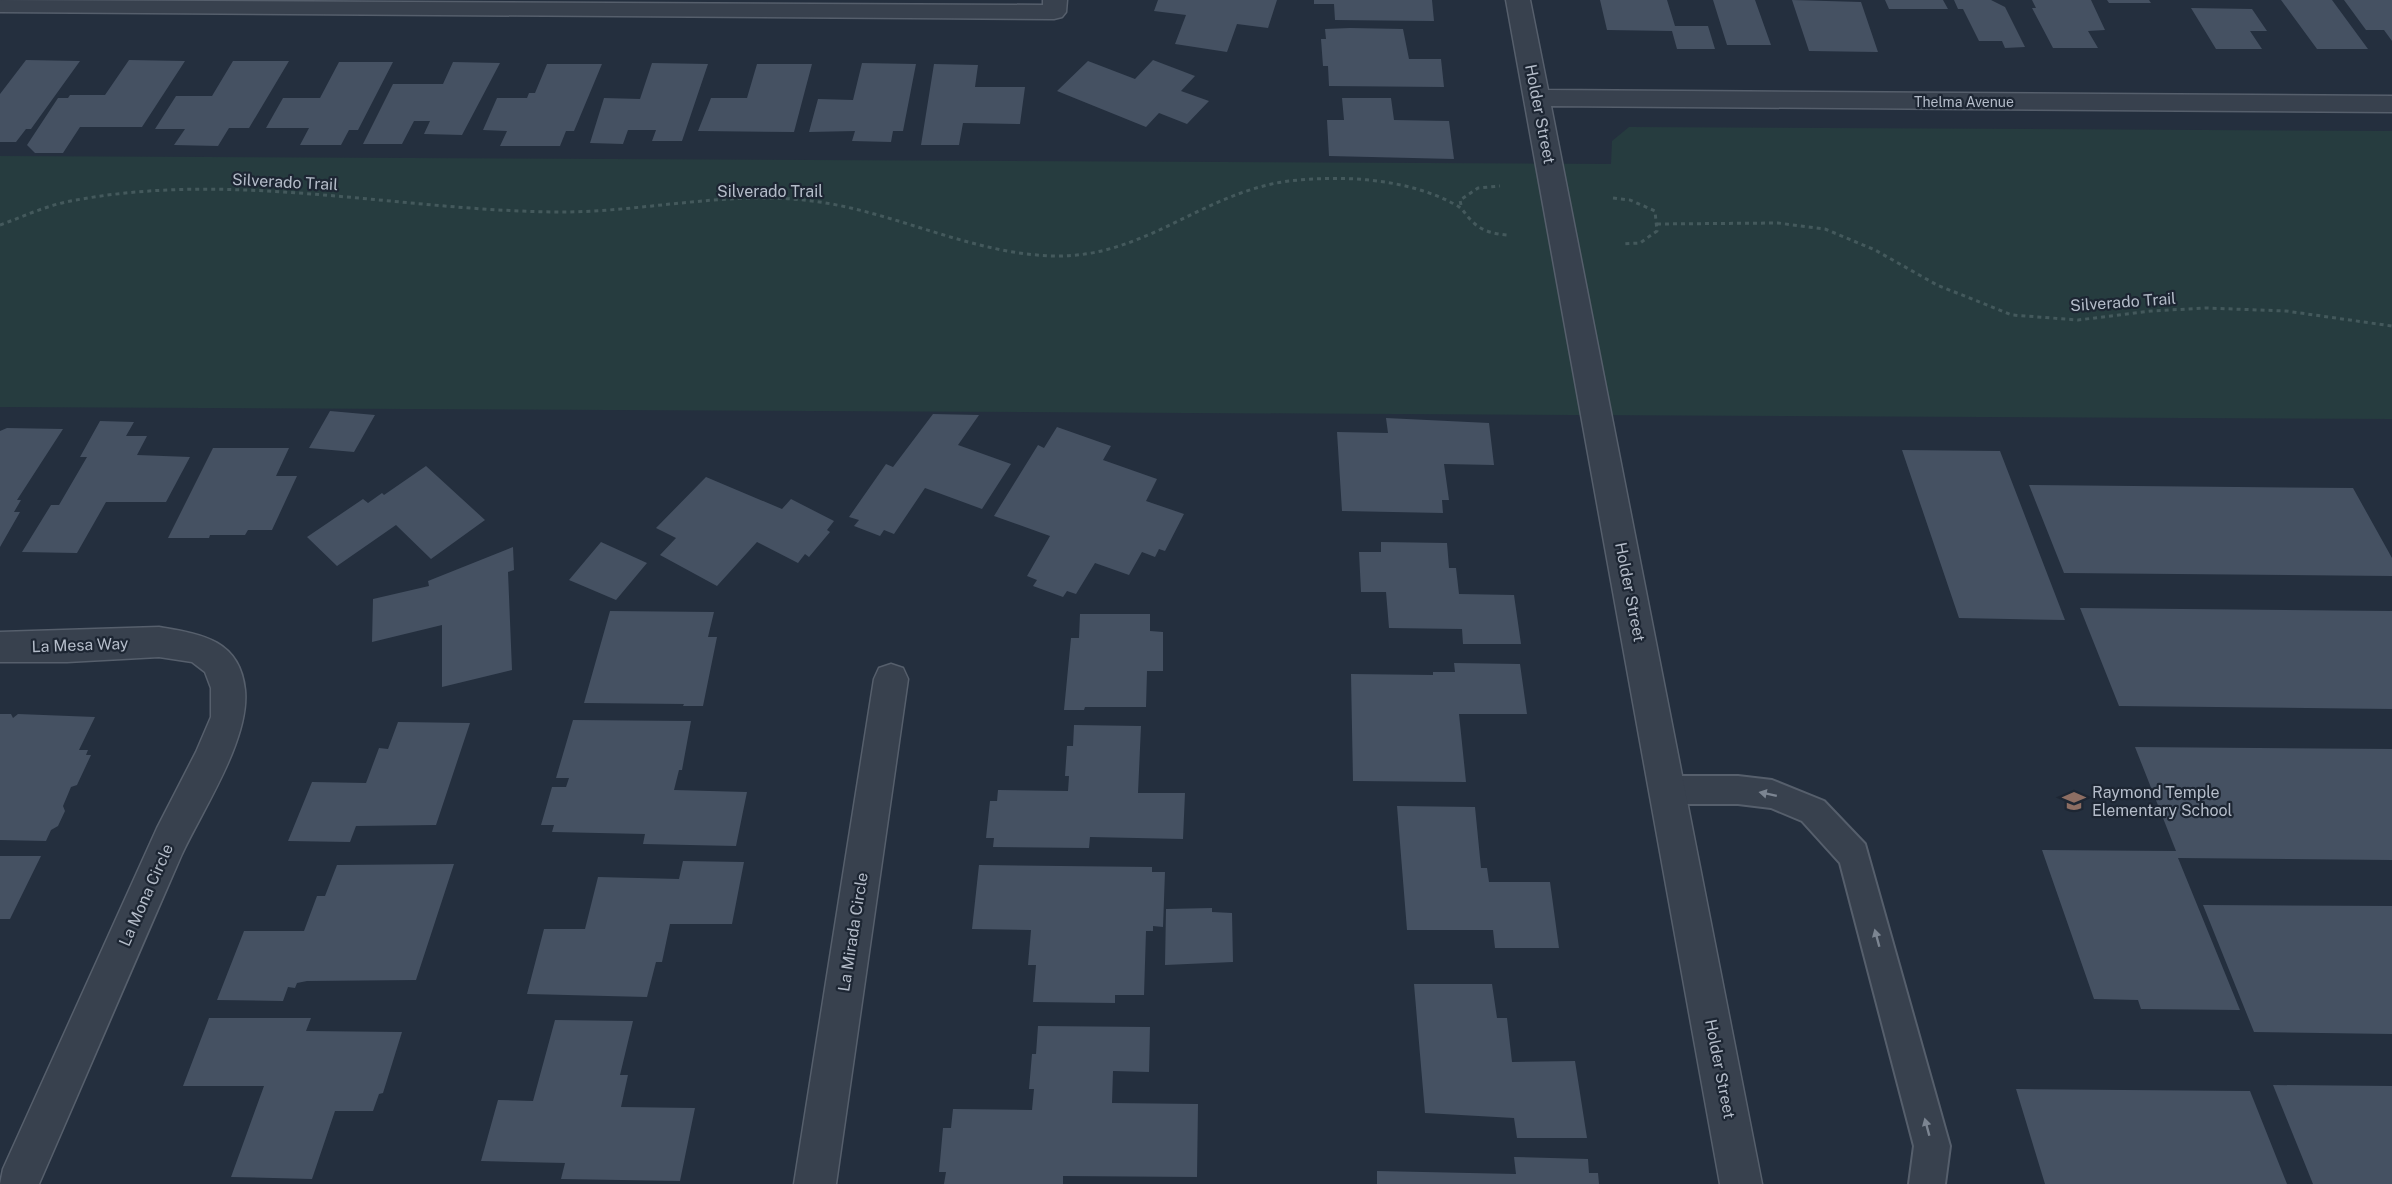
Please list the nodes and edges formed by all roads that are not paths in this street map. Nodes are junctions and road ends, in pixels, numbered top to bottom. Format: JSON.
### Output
{"nodes":[{"id":1,"x":1518,"y":0,"type":"edge"},
{"id":2,"x":0,"y":5,"type":"edge"},
{"id":3,"x":1054,"y":6,"type":"edge"},
{"id":4,"x":1536,"y":98,"type":"junction"},
{"id":5,"x":2392,"y":104,"type":"edge"},
{"id":6,"x":159,"y":642,"type":"joint"},
{"id":7,"x":0,"y":646,"type":"edge"},
{"id":8,"x":891,"y":679,"type":"dead end"},
{"id":9,"x":1668,"y":790,"type":"junction"},
{"id":10,"x":18,"y":1184,"type":"edge"},
{"id":11,"x":815,"y":1184,"type":"edge"},
{"id":12,"x":1741,"y":1184,"type":"edge"},
{"id":13,"x":1927,"y":1184,"type":"edge"}],
"edges":[{"from":1,"to":4,"type":"street","name":"Holder Street"},
{"from":2,"to":3,"type":"street"},
{"from":4,"to":5,"type":"street","name":"Thelma Avenue"},
{"from":4,"to":9,"type":"street","name":"Holder Street"},
{"from":6,"to":7,"type":"street","name":"La Mesa Way"},
{"from":6,"to":10,"type":"street","name":"La Mona Circle"},
{"from":8,"to":11,"type":"street","name":"La Mirada Circle"},
{"from":9,"to":12,"type":"street","name":"Holder Street"},
{"from":13,"to":9,"type":"lane","one_way":true}]}
